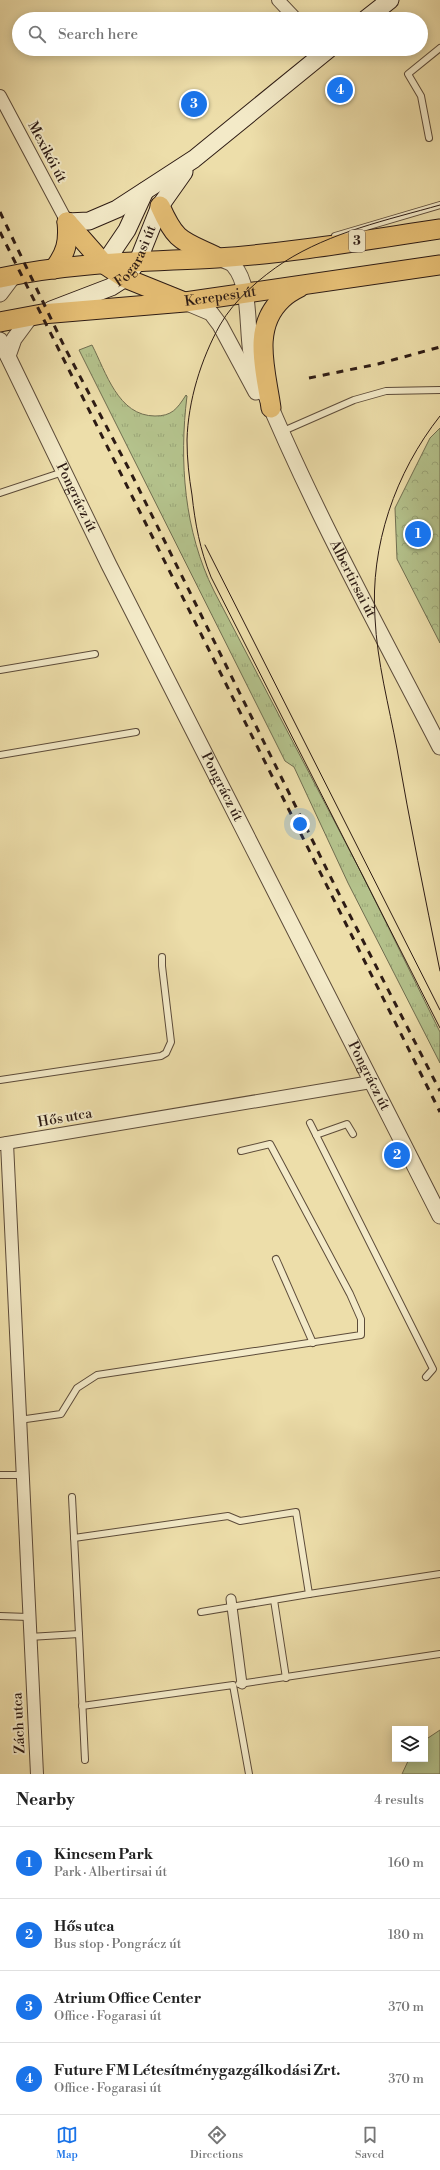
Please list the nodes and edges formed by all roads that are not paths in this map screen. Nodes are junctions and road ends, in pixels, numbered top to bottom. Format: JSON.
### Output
{"nodes":[{"id":1,"x":278,"y":0,"type":"edge"},
{"id":2,"x":390,"y":0,"type":"edge"},
{"id":3,"x":289,"y":12,"type":"edge"},
{"id":4,"x":375,"y":12,"type":"edge"},
{"id":5,"x":440,"y":48,"type":"edge"},
{"id":6,"x":319,"y":56,"type":"edge"},
{"id":7,"x":0,"y":96,"type":"edge"},
{"id":8,"x":429,"y":138,"type":"dead end"},
{"id":9,"x":194,"y":159,"type":"junction"},
{"id":10,"x":145,"y":191,"type":"junction"},
{"id":11,"x":440,"y":205,"type":"edge"},
{"id":12,"x":160,"y":206,"type":"junction"},
{"id":13,"x":68,"y":222,"type":"junction"},
{"id":14,"x":440,"y":229,"type":"edge"},
{"id":15,"x":308,"y":248,"type":"junction"},
{"id":16,"x":138,"y":261,"type":"junction"},
{"id":17,"x":226,"y":262,"type":"junction"},
{"id":18,"x":104,"y":264,"type":"junction"},
{"id":19,"x":440,"y":265,"type":"edge"},
{"id":20,"x":54,"y":269,"type":"junction"},
{"id":21,"x":8,"y":276,"type":"edge"},
{"id":22,"x":125,"y":278,"type":"junction"},
{"id":23,"x":302,"y":285,"type":"junction"},
{"id":24,"x":0,"y":294,"type":"edge"},
{"id":25,"x":245,"y":294,"type":"junction"},
{"id":26,"x":186,"y":302,"type":"junction"},
{"id":27,"x":37,"y":315,"type":"junction"},
{"id":28,"x":0,"y":322,"type":"edge"},
{"id":29,"x":0,"y":340,"type":"edge"},
{"id":30,"x":8,"y":356,"type":"junction"},
{"id":31,"x":440,"y":390,"type":"edge"},
{"id":32,"x":271,"y":408,"type":"junction"},
{"id":33,"x":281,"y":432,"type":"junction"},
{"id":34,"x":64,"y":471,"type":"junction"},
{"id":35,"x":0,"y":493,"type":"edge"},
{"id":36,"x":95,"y":654,"type":"dead end"},
{"id":37,"x":0,"y":670,"type":"edge"},
{"id":38,"x":136,"y":732,"type":"dead end"},
{"id":39,"x":440,"y":747,"type":"edge"},
{"id":40,"x":0,"y":755,"type":"edge"},
{"id":41,"x":162,"y":957,"type":"dead end"},
{"id":42,"x":0,"y":1080,"type":"edge"},
{"id":43,"x":371,"y":1082,"type":"junction"},
{"id":44,"x":310,"y":1123,"type":"dead end"},
{"id":45,"x":354,"y":1134,"type":"dead end"},
{"id":46,"x":316,"y":1135,"type":"junction"},
{"id":47,"x":4,"y":1144,"type":"edge"},
{"id":48,"x":241,"y":1151,"type":"dead end"},
{"id":49,"x":440,"y":1216,"type":"edge"},
{"id":50,"x":276,"y":1259,"type":"dead end"},
{"id":51,"x":312,"y":1343,"type":"junction"},
{"id":52,"x":426,"y":1377,"type":"dead end"},
{"id":53,"x":19,"y":1420,"type":"junction"},
{"id":54,"x":0,"y":1475,"type":"edge"},
{"id":55,"x":22,"y":1475,"type":"junction"},
{"id":56,"x":72,"y":1497,"type":"dead end"},
{"id":57,"x":74,"y":1538,"type":"junction"},
{"id":58,"x":440,"y":1574,"type":"edge"},
{"id":59,"x":309,"y":1594,"type":"junction"},
{"id":60,"x":274,"y":1600,"type":"junction"},
{"id":61,"x":232,"y":1603,"type":"junction"},
{"id":62,"x":201,"y":1612,"type":"dead end"},
{"id":63,"x":0,"y":1616,"type":"edge"},
{"id":64,"x":28,"y":1617,"type":"junction"},
{"id":65,"x":79,"y":1634,"type":"junction"},
{"id":66,"x":29,"y":1637,"type":"junction"},
{"id":67,"x":440,"y":1654,"type":"edge"},
{"id":68,"x":286,"y":1678,"type":"junction"},
{"id":69,"x":238,"y":1684,"type":"junction"},
{"id":70,"x":82,"y":1706,"type":"junction"},
{"id":71,"x":85,"y":1760,"type":"dead end"},
{"id":72,"x":37,"y":1774,"type":"edge"},
{"id":73,"x":249,"y":1774,"type":"edge"}],
"edges":[{"from":1,"to":3,"type":"street"},
{"from":2,"to":4,"type":"main road"},
{"from":5,"to":8,"type":"lane"},
{"from":6,"to":9,"type":"main road","name":"Fogarasi út"},
{"from":7,"to":13,"type":"street","name":"Mexikói út"},
{"from":9,"to":10,"type":"main road","name":"Fogarasi út"},
{"from":9,"to":12,"type":"main road","name":"Fogarasi út"},
{"from":10,"to":13,"type":"main road"},
{"from":10,"to":18,"type":"main road","name":"Fogarasi út"},
{"from":11,"to":15,"type":"lane"},
{"from":12,"to":16,"type":"main road","name":"Fogarasi út"},
{"from":12,"to":17,"type":"main road"},
{"from":13,"to":18,"type":"main road"},
{"from":13,"to":20,"type":"main road"},
{"from":14,"to":15,"type":"main road","number":"3"},
{"from":15,"to":17,"type":"main road","number":"3"},
{"from":16,"to":17,"type":"main road","number":"3"},
{"from":16,"to":18,"type":"main road","number":"3"},
{"from":16,"to":22,"type":"main road","name":"Fogarasi út"},
{"from":17,"to":25,"type":"street","name":"Albertirsai út"},
{"from":18,"to":20,"type":"main road","number":"3"},
{"from":18,"to":22,"type":"main road"},
{"from":19,"to":23,"type":"main road","name":"Kerepesi út"},
{"from":20,"to":21,"type":"main road","number":"3"},
{"from":21,"to":24,"type":"street"},
{"from":22,"to":26,"type":"main road"},
{"from":22,"to":27,"type":"main road","name":"Fogarasi út"},
{"from":23,"to":25,"type":"main road","name":"Kerepesi út"},
{"from":23,"to":32,"type":"main road"},
{"from":25,"to":26,"type":"main road","name":"Kerepesi út"},
{"from":25,"to":32,"type":"street","name":"Albertirsai út"},
{"from":26,"to":27,"type":"main road","name":"Kerepesi út"},
{"from":26,"to":32,"type":"street","name":"Albertirsai út"},
{"from":27,"to":28,"type":"main road","name":"Kerepesi út"},
{"from":27,"to":30,"type":"street"},
{"from":29,"to":30,"type":"street","name":"Pongrácz út"},
{"from":30,"to":34,"type":"street","name":"Pongrácz út"},
{"from":31,"to":33,"type":"lane"},
{"from":32,"to":33,"type":"street","name":"Albertirsai út"},
{"from":33,"to":39,"type":"street","name":"Albertirsai út"},
{"from":34,"to":35,"type":"lane"},
{"from":34,"to":43,"type":"street","name":"Pongrácz út"},
{"from":36,"to":37,"type":"lane"},
{"from":38,"to":40,"type":"lane"},
{"from":41,"to":42,"type":"lane"},
{"from":43,"to":47,"type":"street","name":"Hős utca"},
{"from":43,"to":49,"type":"street","name":"Pongrácz út"},
{"from":44,"to":46,"type":"lane"},
{"from":45,"to":46,"type":"lane"},
{"from":46,"to":52,"type":"lane"},
{"from":47,"to":53,"type":"street","name":"Zách utca"},
{"from":48,"to":51,"type":"lane"},
{"from":50,"to":51,"type":"lane"},
{"from":51,"to":53,"type":"lane"},
{"from":53,"to":55,"type":"street","name":"Zách utca"},
{"from":54,"to":55,"type":"lane"},
{"from":55,"to":64,"type":"street","name":"Zách utca"},
{"from":56,"to":57,"type":"lane"},
{"from":57,"to":59,"type":"lane"},
{"from":57,"to":65,"type":"lane"},
{"from":58,"to":59,"type":"lane"},
{"from":59,"to":60,"type":"lane"},
{"from":60,"to":61,"type":"lane"},
{"from":60,"to":68,"type":"lane"},
{"from":61,"to":62,"type":"lane"},
{"from":61,"to":69,"type":"street"},
{"from":63,"to":64,"type":"lane"},
{"from":64,"to":66,"type":"street","name":"Zách utca"},
{"from":65,"to":66,"type":"lane"},
{"from":65,"to":70,"type":"lane"},
{"from":66,"to":72,"type":"street","name":"Zách utca"},
{"from":67,"to":68,"type":"lane"},
{"from":68,"to":69,"type":"lane"},
{"from":69,"to":70,"type":"lane"},
{"from":69,"to":73,"type":"lane"},
{"from":70,"to":71,"type":"lane"}]}
